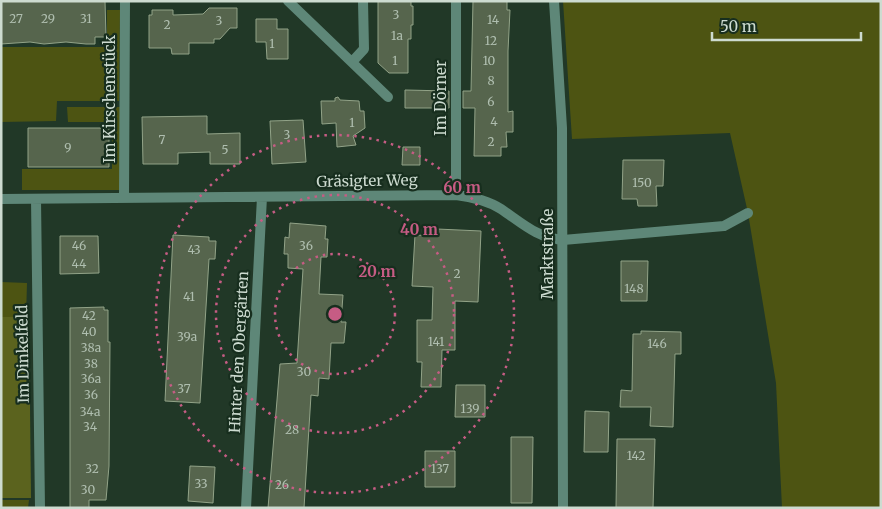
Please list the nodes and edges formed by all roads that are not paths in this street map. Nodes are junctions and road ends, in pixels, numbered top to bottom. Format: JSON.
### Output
{"nodes":[{"id":1,"x":125,"y":1,"type":"edge"},
{"id":2,"x":288,"y":1,"type":"edge"},
{"id":3,"x":363,"y":1,"type":"edge"},
{"id":4,"x":456,"y":1,"type":"edge"},
{"id":5,"x":554,"y":1,"type":"edge"},
{"id":6,"x":352,"y":62,"type":"junction"},
{"id":7,"x":388,"y":97,"type":"dead end"},
{"id":8,"x":456,"y":195,"type":"junction"},
{"id":9,"x":262,"y":197,"type":"junction"},
{"id":10,"x":124,"y":198,"type":"junction"},
{"id":11,"x":1,"y":199,"type":"edge"},
{"id":12,"x":36,"y":199,"type":"junction"},
{"id":13,"x":748,"y":213,"type":"dead end"},
{"id":14,"x":563,"y":240,"type":"junction"},
{"id":15,"x":40,"y":508,"type":"edge"},
{"id":16,"x":246,"y":508,"type":"edge"},
{"id":17,"x":563,"y":508,"type":"edge"}],
"edges":[{"from":1,"to":10,"type":"street","name":"Im Kirschenstück"},
{"from":2,"to":6,"type":"street"},
{"from":3,"to":6,"type":"street"},
{"from":4,"to":8,"type":"street","name":"Im Dörner"},
{"from":5,"to":14,"type":"street","name":"Marktstraße"},
{"from":6,"to":7,"type":"street"},
{"from":8,"to":9,"type":"street","name":"Gräsigter Weg"},
{"from":8,"to":14,"type":"street","name":"Gräsigter Weg"},
{"from":9,"to":10,"type":"street","name":"Gräsigter Weg"},
{"from":9,"to":16,"type":"street","name":"Hinter den Obergärten"},
{"from":10,"to":12,"type":"street","name":"Gräsigter Weg"},
{"from":11,"to":12,"type":"street","name":"Gräsigter Weg"},
{"from":12,"to":15,"type":"street","name":"Im Dinkelfeld"},
{"from":13,"to":14,"type":"street","name":"Gräsigter Weg"},
{"from":14,"to":17,"type":"street","name":"Marktstraße"}]}
